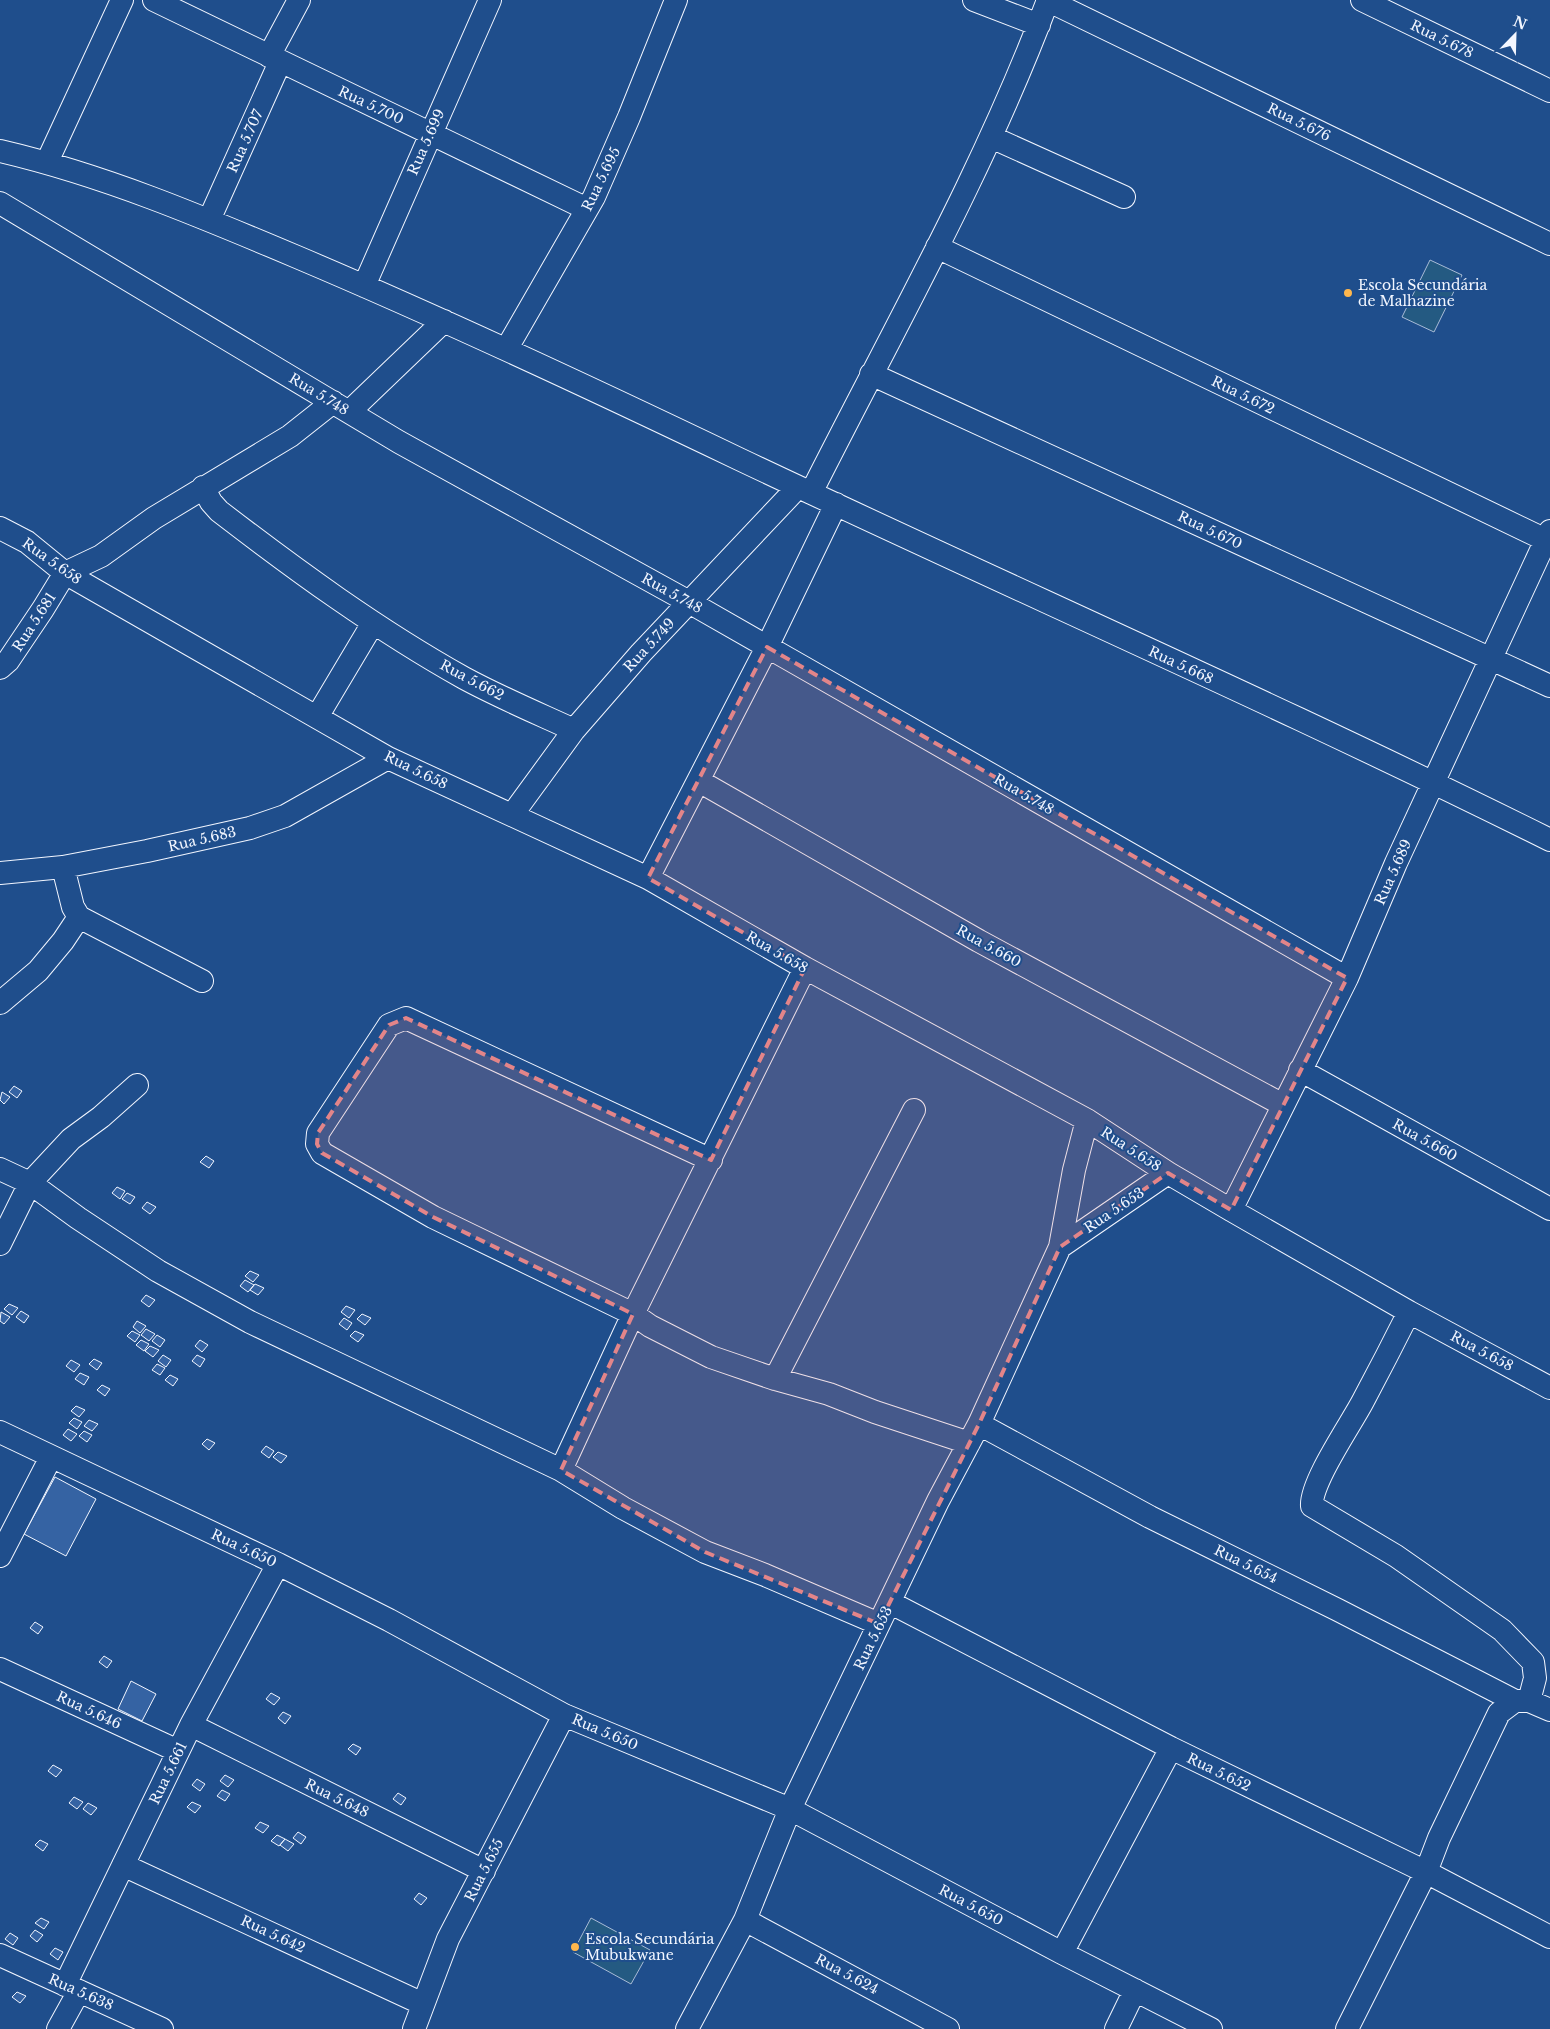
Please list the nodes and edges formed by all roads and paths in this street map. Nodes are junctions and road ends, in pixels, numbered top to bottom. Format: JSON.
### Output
{"nodes":[{"id":1,"x":122,"y":0,"type":"edge"},
{"id":2,"x":154,"y":0,"type":"edge"},
{"id":3,"x":299,"y":0,"type":"edge"},
{"id":4,"x":490,"y":0,"type":"edge"},
{"id":5,"x":676,"y":0,"type":"edge"},
{"id":6,"x":974,"y":0,"type":"edge"},
{"id":7,"x":1048,"y":0,"type":"edge"},
{"id":8,"x":1362,"y":0,"type":"edge"},
{"id":9,"x":1039,"y":25,"type":"junction"},
{"id":10,"x":275,"y":59,"type":"junction"},
{"id":11,"x":1550,"y":91,"type":"edge"},
{"id":12,"x":430,"y":133,"type":"junction"},
{"id":13,"x":991,"y":136,"type":"junction"},
{"id":14,"x":0,"y":151,"type":"edge"},
{"id":15,"x":47,"y":162,"type":"junction"},
{"id":16,"x":1124,"y":197,"type":"dead end"},
{"id":17,"x":0,"y":203,"type":"edge"},
{"id":18,"x":587,"y":209,"type":"junction"},
{"id":19,"x":209,"y":220,"type":"junction"},
{"id":20,"x":1550,"y":244,"type":"edge"},
{"id":21,"x":937,"y":247,"type":"junction"},
{"id":22,"x":364,"y":286,"type":"junction"},
{"id":23,"x":444,"y":321,"type":"junction"},
{"id":24,"x":507,"y":348,"type":"junction"},
{"id":25,"x":871,"y":374,"type":"junction"},
{"id":26,"x":341,"y":407,"type":"junction"},
{"id":27,"x":203,"y":488,"type":"junction"},
{"id":28,"x":805,"y":490,"type":"junction"},
{"id":29,"x":836,"y":504,"type":"junction"},
{"id":30,"x":0,"y":528,"type":"edge"},
{"id":31,"x":1549,"y":538,"type":"edge"},
{"id":32,"x":65,"y":573,"type":"junction"},
{"id":33,"x":689,"y":602,"type":"junction"},
{"id":34,"x":373,"y":622,"type":"junction"},
{"id":35,"x":767,"y":648,"type":"junction"},
{"id":36,"x":1492,"y":659,"type":"junction"},
{"id":37,"x":0,"y":668,"type":"edge"},
{"id":38,"x":1550,"y":686,"type":"edge"},
{"id":39,"x":317,"y":717,"type":"junction"},
{"id":40,"x":574,"y":730,"type":"junction"},
{"id":41,"x":388,"y":758,"type":"junction"},
{"id":42,"x":699,"y":781,"type":"junction"},
{"id":43,"x":1435,"y":783,"type":"junction"},
{"id":44,"x":512,"y":815,"type":"junction"},
{"id":45,"x":1550,"y":840,"type":"edge"},
{"id":46,"x":63,"y":867,"type":"junction"},
{"id":47,"x":0,"y":873,"type":"edge"},
{"id":48,"x":648,"y":878,"type":"junction"},
{"id":49,"x":79,"y":917,"type":"junction"},
{"id":50,"x":805,"y":968,"type":"junction"},
{"id":51,"x":1347,"y":978,"type":"junction"},
{"id":52,"x":202,"y":981,"type":"dead end"},
{"id":53,"x":0,"y":1003,"type":"edge"},
{"id":54,"x":1300,"y":1070,"type":"junction"},
{"id":55,"x":137,"y":1085,"type":"dead end"},
{"id":56,"x":1283,"y":1105,"type":"junction"},
{"id":57,"x":914,"y":1110,"type":"dead end"},
{"id":58,"x":1087,"y":1120,"type":"junction"},
{"id":59,"x":711,"y":1160,"type":"junction"},
{"id":60,"x":0,"y":1169,"type":"edge"},
{"id":61,"x":1168,"y":1173,"type":"junction"},
{"id":62,"x":30,"y":1183,"type":"junction"},
{"id":63,"x":1231,"y":1210,"type":"junction"},
{"id":64,"x":1550,"y":1210,"type":"edge"},
{"id":65,"x":0,"y":1244,"type":"edge"},
{"id":66,"x":1060,"y":1247,"type":"junction"},
{"id":67,"x":1409,"y":1312,"type":"junction"},
{"id":68,"x":633,"y":1314,"type":"junction"},
{"id":69,"x":775,"y":1380,"type":"junction"},
{"id":70,"x":1550,"y":1388,"type":"edge"},
{"id":71,"x":0,"y":1432,"type":"edge"},
{"id":72,"x":974,"y":1433,"type":"junction"},
{"id":73,"x":51,"y":1457,"type":"junction"},
{"id":74,"x":561,"y":1470,"type":"junction"},
{"id":75,"x":0,"y":1556,"type":"edge"},
{"id":76,"x":278,"y":1564,"type":"junction"},
{"id":77,"x":891,"y":1603,"type":"junction"},
{"id":78,"x":879,"y":1624,"type":"junction"},
{"id":79,"x":0,"y":1669,"type":"edge"},
{"id":80,"x":1514,"y":1705,"type":"junction"},
{"id":81,"x":1550,"y":1710,"type":"edge"},
{"id":82,"x":564,"y":1715,"type":"junction"},
{"id":83,"x":191,"y":1725,"type":"junction"},
{"id":84,"x":1171,"y":1748,"type":"junction"},
{"id":85,"x":178,"y":1751,"type":"junction"},
{"id":86,"x":790,"y":1809,"type":"junction"},
{"id":87,"x":123,"y":1865,"type":"junction"},
{"id":88,"x":484,"y":1870,"type":"junction"},
{"id":89,"x":1426,"y":1872,"type":"junction"},
{"id":90,"x":745,"y":1920,"type":"junction"},
{"id":91,"x":1550,"y":1937,"type":"edge"},
{"id":92,"x":1062,"y":1953,"type":"junction"},
{"id":93,"x":0,"y":1955,"type":"edge"},
{"id":94,"x":72,"y":1988,"type":"junction"},
{"id":95,"x":1135,"y":1990,"type":"junction"},
{"id":96,"x":423,"y":2004,"type":"junction"},
{"id":97,"x":58,"y":2029,"type":"edge"},
{"id":98,"x":162,"y":2029,"type":"edge"},
{"id":99,"x":414,"y":2029,"type":"edge"},
{"id":100,"x":687,"y":2029,"type":"edge"},
{"id":101,"x":947,"y":2029,"type":"edge"},
{"id":102,"x":1116,"y":2029,"type":"edge"},
{"id":103,"x":1211,"y":2029,"type":"edge"},
{"id":104,"x":1347,"y":2029,"type":"edge"}],
"edges":[{"from":1,"to":15,"type":"street"},
{"from":2,"to":10,"type":"street","name":"Rua 5.700"},
{"from":3,"to":10,"type":"street","name":"Rua 5.707"},
{"from":4,"to":12,"type":"street","name":"Rua 5.699"},
{"from":5,"to":18,"type":"street","name":"Rua 5.695"},
{"from":6,"to":9,"type":"street"},
{"from":7,"to":9,"type":"street","name":"Rua 5.749"},
{"from":7,"to":20,"type":"street","name":"Rua 5.676"},
{"from":8,"to":11,"type":"street","name":"Rua 5.678"},
{"from":9,"to":13,"type":"street","name":"Rua 5.749"},
{"from":10,"to":12,"type":"street","name":"Rua 5.700"},
{"from":10,"to":19,"type":"street","name":"Rua 5.707"},
{"from":12,"to":18,"type":"street","name":"Rua 5.700"},
{"from":12,"to":22,"type":"street","name":"Rua 5.699"},
{"from":13,"to":16,"type":"street"},
{"from":13,"to":21,"type":"street","name":"Rua 5.749"},
{"from":14,"to":15,"type":"street"},
{"from":15,"to":19,"type":"street"},
{"from":17,"to":26,"type":"street","name":"Rua 5.748"},
{"from":18,"to":24,"type":"street","name":"Rua 5.695"},
{"from":19,"to":22,"type":"street"},
{"from":21,"to":25,"type":"street","name":"Rua 5.749"},
{"from":21,"to":31,"type":"street","name":"Rua 5.672"},
{"from":22,"to":23,"type":"street"},
{"from":23,"to":24,"type":"street"},
{"from":23,"to":26,"type":"street"},
{"from":24,"to":28,"type":"street"},
{"from":25,"to":28,"type":"street","name":"Rua 5.749"},
{"from":25,"to":36,"type":"street","name":"Rua 5.670"},
{"from":26,"to":27,"type":"street"},
{"from":26,"to":33,"type":"street","name":"Rua 5.748"},
{"from":27,"to":32,"type":"street"},
{"from":27,"to":34,"type":"street","name":"Rua 5.662"},
{"from":28,"to":29,"type":"street","name":"Rua 5.668"},
{"from":28,"to":33,"type":"street","name":"Rua 5.749"},
{"from":29,"to":35,"type":"street"},
{"from":29,"to":43,"type":"street","name":"Rua 5.668"},
{"from":30,"to":32,"type":"street","name":"Rua 5.658"},
{"from":31,"to":36,"type":"street","name":"Rua 5.689"},
{"from":32,"to":37,"type":"street","name":"Rua 5.681"},
{"from":32,"to":39,"type":"street","name":"Rua 5.658"},
{"from":33,"to":35,"type":"street","name":"Rua 5.748"},
{"from":33,"to":40,"type":"street","name":"Rua 5.749"},
{"from":34,"to":39,"type":"street"},
{"from":34,"to":40,"type":"street","name":"Rua 5.662"},
{"from":35,"to":42,"type":"street"},
{"from":35,"to":51,"type":"street","name":"Rua 5.748"},
{"from":36,"to":38,"type":"street","name":"Rua 5.670"},
{"from":36,"to":43,"type":"street","name":"Rua 5.689"},
{"from":39,"to":41,"type":"street","name":"Rua 5.658"},
{"from":40,"to":44,"type":"street","name":"Rua 5.749"},
{"from":41,"to":44,"type":"street","name":"Rua 5.658"},
{"from":41,"to":46,"type":"street","name":"Rua 5.683"},
{"from":42,"to":48,"type":"street"},
{"from":42,"to":56,"type":"street","name":"Rua 5.660"},
{"from":43,"to":45,"type":"street","name":"Rua 5.668"},
{"from":43,"to":51,"type":"street","name":"Rua 5.689"},
{"from":44,"to":48,"type":"street","name":"Rua 5.658"},
{"from":46,"to":47,"type":"street","name":"Rua 5.683"},
{"from":46,"to":49,"type":"street"},
{"from":48,"to":50,"type":"street","name":"Rua 5.658"},
{"from":49,"to":52,"type":"street"},
{"from":49,"to":53,"type":"street"},
{"from":50,"to":58,"type":"street","name":"Rua 5.658"},
{"from":50,"to":59,"type":"street"},
{"from":51,"to":54,"type":"street","name":"Rua 5.689"},
{"from":54,"to":56,"type":"street","name":"Rua 5.689"},
{"from":54,"to":64,"type":"street","name":"Rua 5.660"},
{"from":55,"to":62,"type":"street"},
{"from":56,"to":63,"type":"street","name":"Rua 5.689"},
{"from":57,"to":69,"type":"street"},
{"from":58,"to":61,"type":"street","name":"Rua 5.658"},
{"from":58,"to":66,"type":"street","name":"Rua 5.653"},
{"from":59,"to":68,"type":"street"},
{"from":59,"to":68,"type":"street","name":"Rua 5.654"},
{"from":60,"to":62,"type":"street"},
{"from":61,"to":63,"type":"street","name":"Rua 5.658"},
{"from":61,"to":66,"type":"street","name":"Rua 5.653"},
{"from":62,"to":65,"type":"street"},
{"from":62,"to":74,"type":"street"},
{"from":63,"to":67,"type":"street","name":"Rua 5.658"},
{"from":66,"to":72,"type":"street","name":"Rua 5.653"},
{"from":67,"to":70,"type":"street","name":"Rua 5.658"},
{"from":67,"to":80,"type":"street"},
{"from":68,"to":69,"type":"street","name":"Rua 5.654"},
{"from":68,"to":74,"type":"street"},
{"from":69,"to":72,"type":"street","name":"Rua 5.654"},
{"from":71,"to":73,"type":"street","name":"Rua 5.650"},
{"from":72,"to":77,"type":"street","name":"Rua 5.653"},
{"from":72,"to":80,"type":"street","name":"Rua 5.654"},
{"from":73,"to":75,"type":"street"},
{"from":73,"to":76,"type":"street","name":"Rua 5.650"},
{"from":74,"to":78,"type":"street"},
{"from":76,"to":82,"type":"street","name":"Rua 5.650"},
{"from":76,"to":83,"type":"street","name":"Rua 5.661"},
{"from":77,"to":78,"type":"street","name":"Rua 5.653"},
{"from":77,"to":84,"type":"street","name":"Rua 5.652"},
{"from":78,"to":86,"type":"street","name":"Rua 5.653"},
{"from":79,"to":85,"type":"street","name":"Rua 5.646"},
{"from":80,"to":81,"type":"street","name":"Rua 5.654"},
{"from":80,"to":89,"type":"street"},
{"from":82,"to":86,"type":"street","name":"Rua 5.650"},
{"from":82,"to":88,"type":"street","name":"Rua 5.655"},
{"from":83,"to":85,"type":"street","name":"Rua 5.661"},
{"from":83,"to":88,"type":"street","name":"Rua 5.648"},
{"from":84,"to":89,"type":"street","name":"Rua 5.652"},
{"from":84,"to":92,"type":"street"},
{"from":85,"to":87,"type":"street","name":"Rua 5.661"},
{"from":86,"to":90,"type":"street","name":"Rua 5.653"},
{"from":86,"to":92,"type":"street","name":"Rua 5.650"},
{"from":87,"to":94,"type":"street","name":"Rua 5.661"},
{"from":87,"to":96,"type":"street","name":"Rua 5.642"},
{"from":88,"to":96,"type":"street","name":"Rua 5.655"},
{"from":89,"to":91,"type":"street","name":"Rua 5.652"},
{"from":89,"to":104,"type":"street"},
{"from":90,"to":100,"type":"street","name":"Rua 5.653"},
{"from":90,"to":101,"type":"street","name":"Rua 5.624"},
{"from":92,"to":95,"type":"street","name":"Rua 5.650"},
{"from":93,"to":94,"type":"street","name":"Rua 5.638"},
{"from":94,"to":97,"type":"street","name":"Rua 5.661"},
{"from":94,"to":98,"type":"street","name":"Rua 5.638"},
{"from":95,"to":102,"type":"street"},
{"from":95,"to":103,"type":"street","name":"Rua 5.650"},
{"from":96,"to":99,"type":"street","name":"Rua 5.655"}]}
